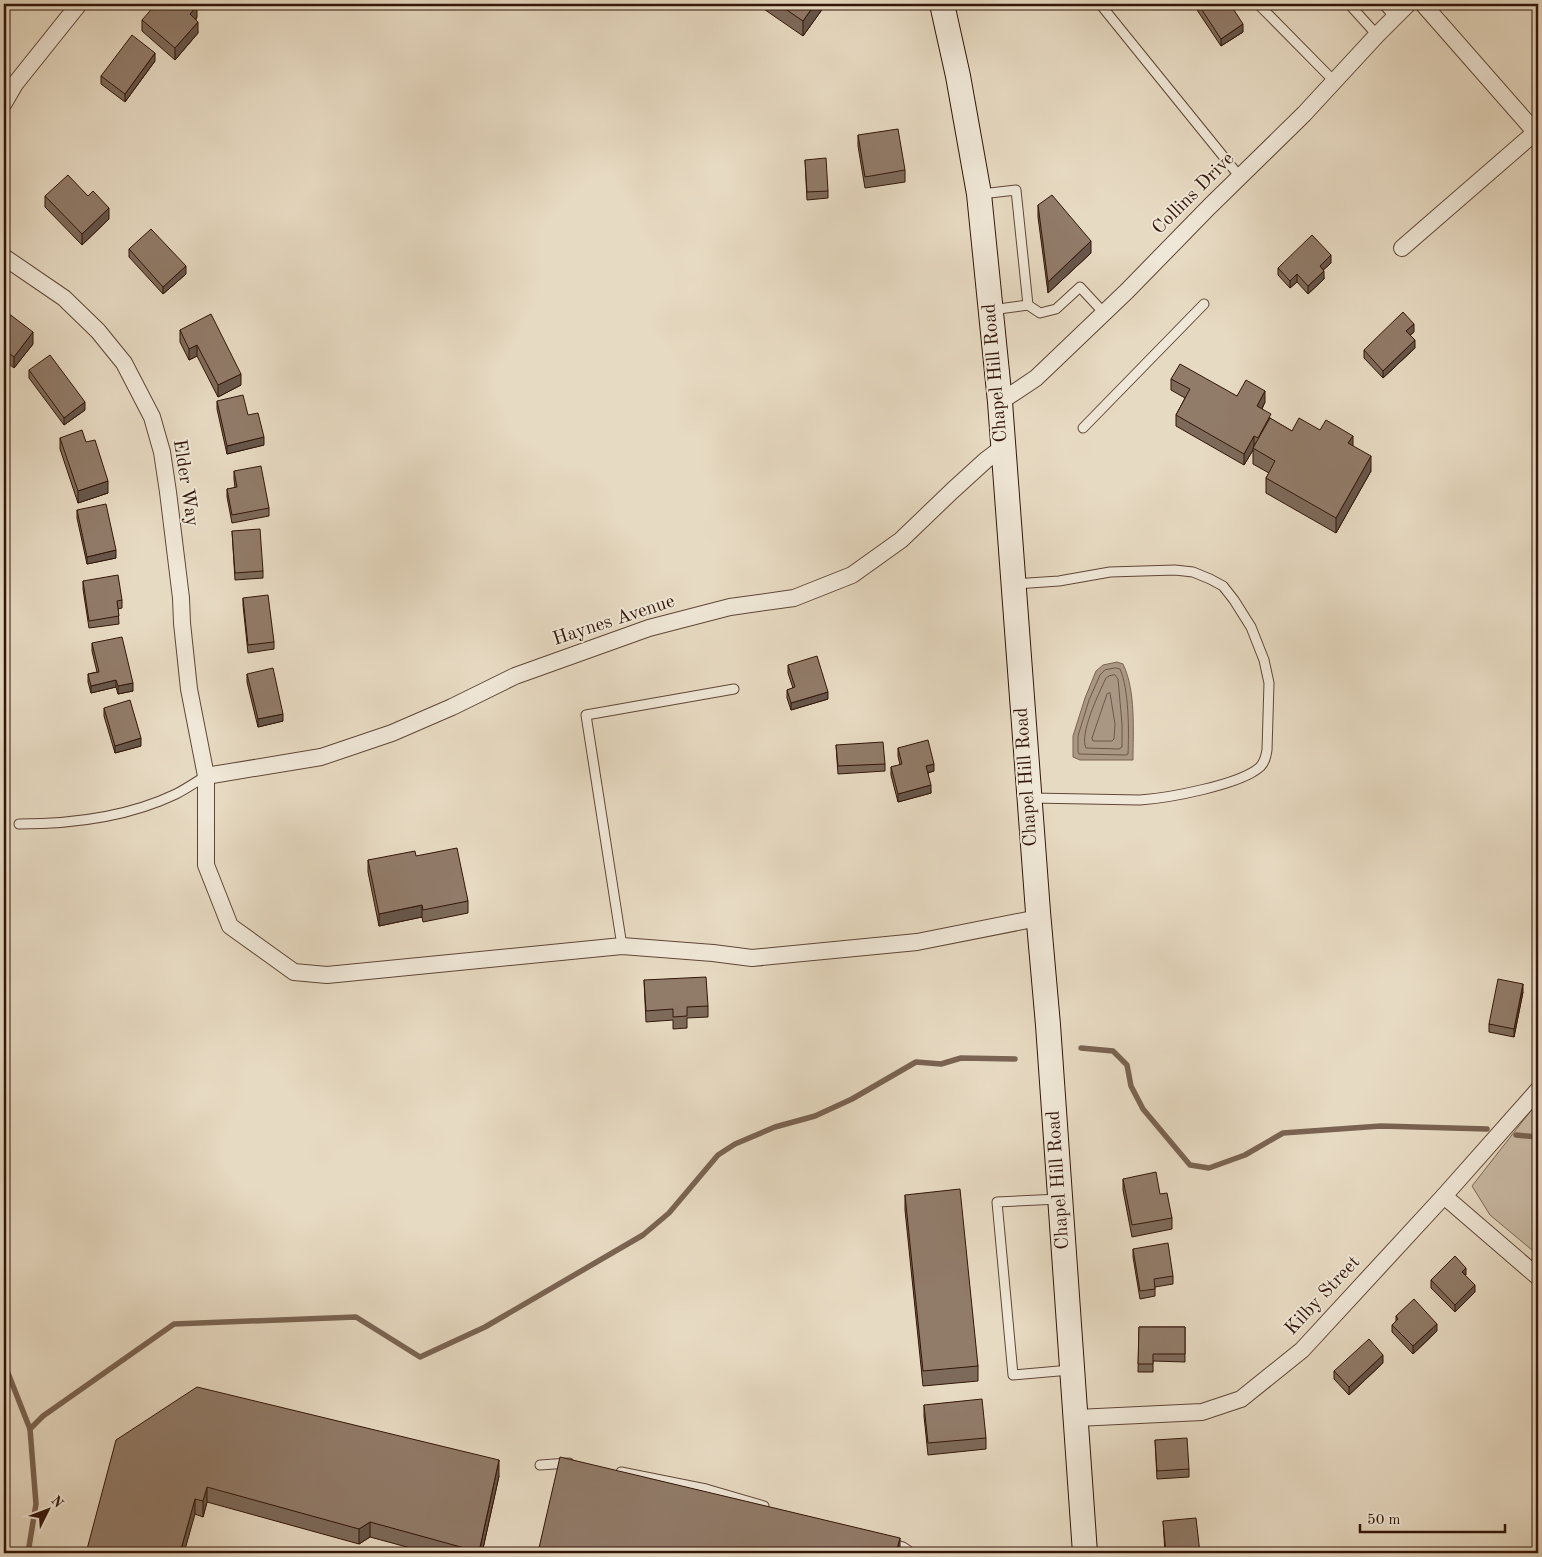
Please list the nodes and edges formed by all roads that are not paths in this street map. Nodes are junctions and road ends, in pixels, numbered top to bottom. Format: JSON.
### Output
{"nodes":[{"id":1,"x":79,"y":4,"type":"edge"},
{"id":2,"x":942,"y":4,"type":"edge"},
{"id":3,"x":1100,"y":4,"type":"edge"},
{"id":4,"x":1258,"y":4,"type":"edge"},
{"id":5,"x":1349,"y":4,"type":"edge"},
{"id":6,"x":1383,"y":4,"type":"edge"},
{"id":7,"x":1408,"y":4,"type":"edge"},
{"id":8,"x":1423,"y":4,"type":"edge"},
{"id":9,"x":1395,"y":17,"type":"junction"},
{"id":10,"x":1377,"y":35,"type":"junction"},
{"id":11,"x":1334,"y":80,"type":"junction"},
{"id":12,"x":4,"y":103,"type":"edge"},
{"id":13,"x":1537,"y":133,"type":"edge"},
{"id":14,"x":1240,"y":177,"type":"junction"},
{"id":15,"x":979,"y":194,"type":"junction"},
{"id":16,"x":1402,"y":248,"type":"dead end"},
{"id":17,"x":4,"y":257,"type":"edge"},
{"id":18,"x":1204,"y":304,"type":"dead end"},
{"id":19,"x":1028,"y":305,"type":"junction"},
{"id":20,"x":991,"y":310,"type":"junction"},
{"id":21,"x":1104,"y":313,"type":"junction"},
{"id":22,"x":1000,"y":402,"type":"junction"},
{"id":23,"x":1083,"y":428,"type":"dead end"},
{"id":24,"x":1002,"y":448,"type":"junction"},
{"id":25,"x":1013,"y":584,"type":"junction"},
{"id":26,"x":734,"y":689,"type":"dead end"},
{"id":27,"x":206,"y":776,"type":"junction"},
{"id":28,"x":1029,"y":798,"type":"junction"},
{"id":29,"x":19,"y":824,"type":"dead end"},
{"id":30,"x":1038,"y":918,"type":"junction"},
{"id":31,"x":622,"y":946,"type":"junction"},
{"id":32,"x":1538,"y":1090,"type":"edge"},
{"id":33,"x":1444,"y":1196,"type":"junction"},
{"id":34,"x":1060,"y":1199,"type":"junction"},
{"id":35,"x":1538,"y":1277,"type":"edge"},
{"id":36,"x":1073,"y":1370,"type":"junction"},
{"id":37,"x":1077,"y":1418,"type":"junction"},
{"id":38,"x":574,"y":1463,"type":"edge"},
{"id":39,"x":540,"y":1465,"type":"dead end"},
{"id":40,"x":612,"y":1470,"type":"edge"},
{"id":41,"x":772,"y":1508,"type":"edge"},
{"id":42,"x":884,"y":1541,"type":"edge"},
{"id":43,"x":912,"y":1553,"type":"edge"},
{"id":44,"x":1085,"y":1553,"type":"edge"}],
"edges":[{"from":1,"to":12,"type":"street"},
{"from":2,"to":15,"type":"main road","name":"Chapel Hill Road"},
{"from":3,"to":14,"type":"lane"},
{"from":4,"to":11,"type":"lane"},
{"from":5,"to":10,"type":"lane"},
{"from":6,"to":9,"type":"lane"},
{"from":7,"to":9,"type":"street","name":"Collins Drive"},
{"from":8,"to":13,"type":"street"},
{"from":9,"to":10,"type":"street","name":"Collins Drive"},
{"from":10,"to":11,"type":"street","name":"Collins Drive"},
{"from":11,"to":14,"type":"street","name":"Collins Drive"},
{"from":13,"to":16,"type":"street"},
{"from":14,"to":21,"type":"street","name":"Collins Drive"},
{"from":15,"to":19,"type":"lane"},
{"from":15,"to":20,"type":"main road","name":"Chapel Hill Road"},
{"from":17,"to":27,"type":"street","name":"Elder Way"},
{"from":18,"to":23,"type":"lane"},
{"from":19,"to":20,"type":"lane"},
{"from":19,"to":21,"type":"lane"},
{"from":20,"to":22,"type":"main road","name":"Chapel Hill Road"},
{"from":21,"to":22,"type":"street","name":"Collins Drive"},
{"from":22,"to":24,"type":"main road","name":"Chapel Hill Road"},
{"from":24,"to":25,"type":"main road","name":"Chapel Hill Road"},
{"from":24,"to":27,"type":"street","name":"Haynes Avenue"},
{"from":25,"to":28,"type":"main road","name":"Chapel Hill Road"},
{"from":25,"to":28,"type":"lane"},
{"from":26,"to":31,"type":"lane"},
{"from":27,"to":29,"type":"lane"},
{"from":27,"to":31,"type":"street","name":"Elder Way"},
{"from":28,"to":30,"type":"main road","name":"Chapel Hill Road"},
{"from":30,"to":31,"type":"street","name":"Elder Way"},
{"from":30,"to":34,"type":"main road","name":"Chapel Hill Road"},
{"from":32,"to":33,"type":"street","name":"Kilby Street"},
{"from":33,"to":35,"type":"street"},
{"from":33,"to":37,"type":"street","name":"Kilby Street"},
{"from":34,"to":36,"type":"main road","name":"Chapel Hill Road"},
{"from":34,"to":36,"type":"lane"},
{"from":36,"to":37,"type":"main road","name":"Chapel Hill Road"},
{"from":37,"to":44,"type":"main road","name":"Chapel Hill Road"},
{"from":38,"to":39,"type":"lane"},
{"from":40,"to":41,"type":"lane"},
{"from":42,"to":43,"type":"lane"}]}
